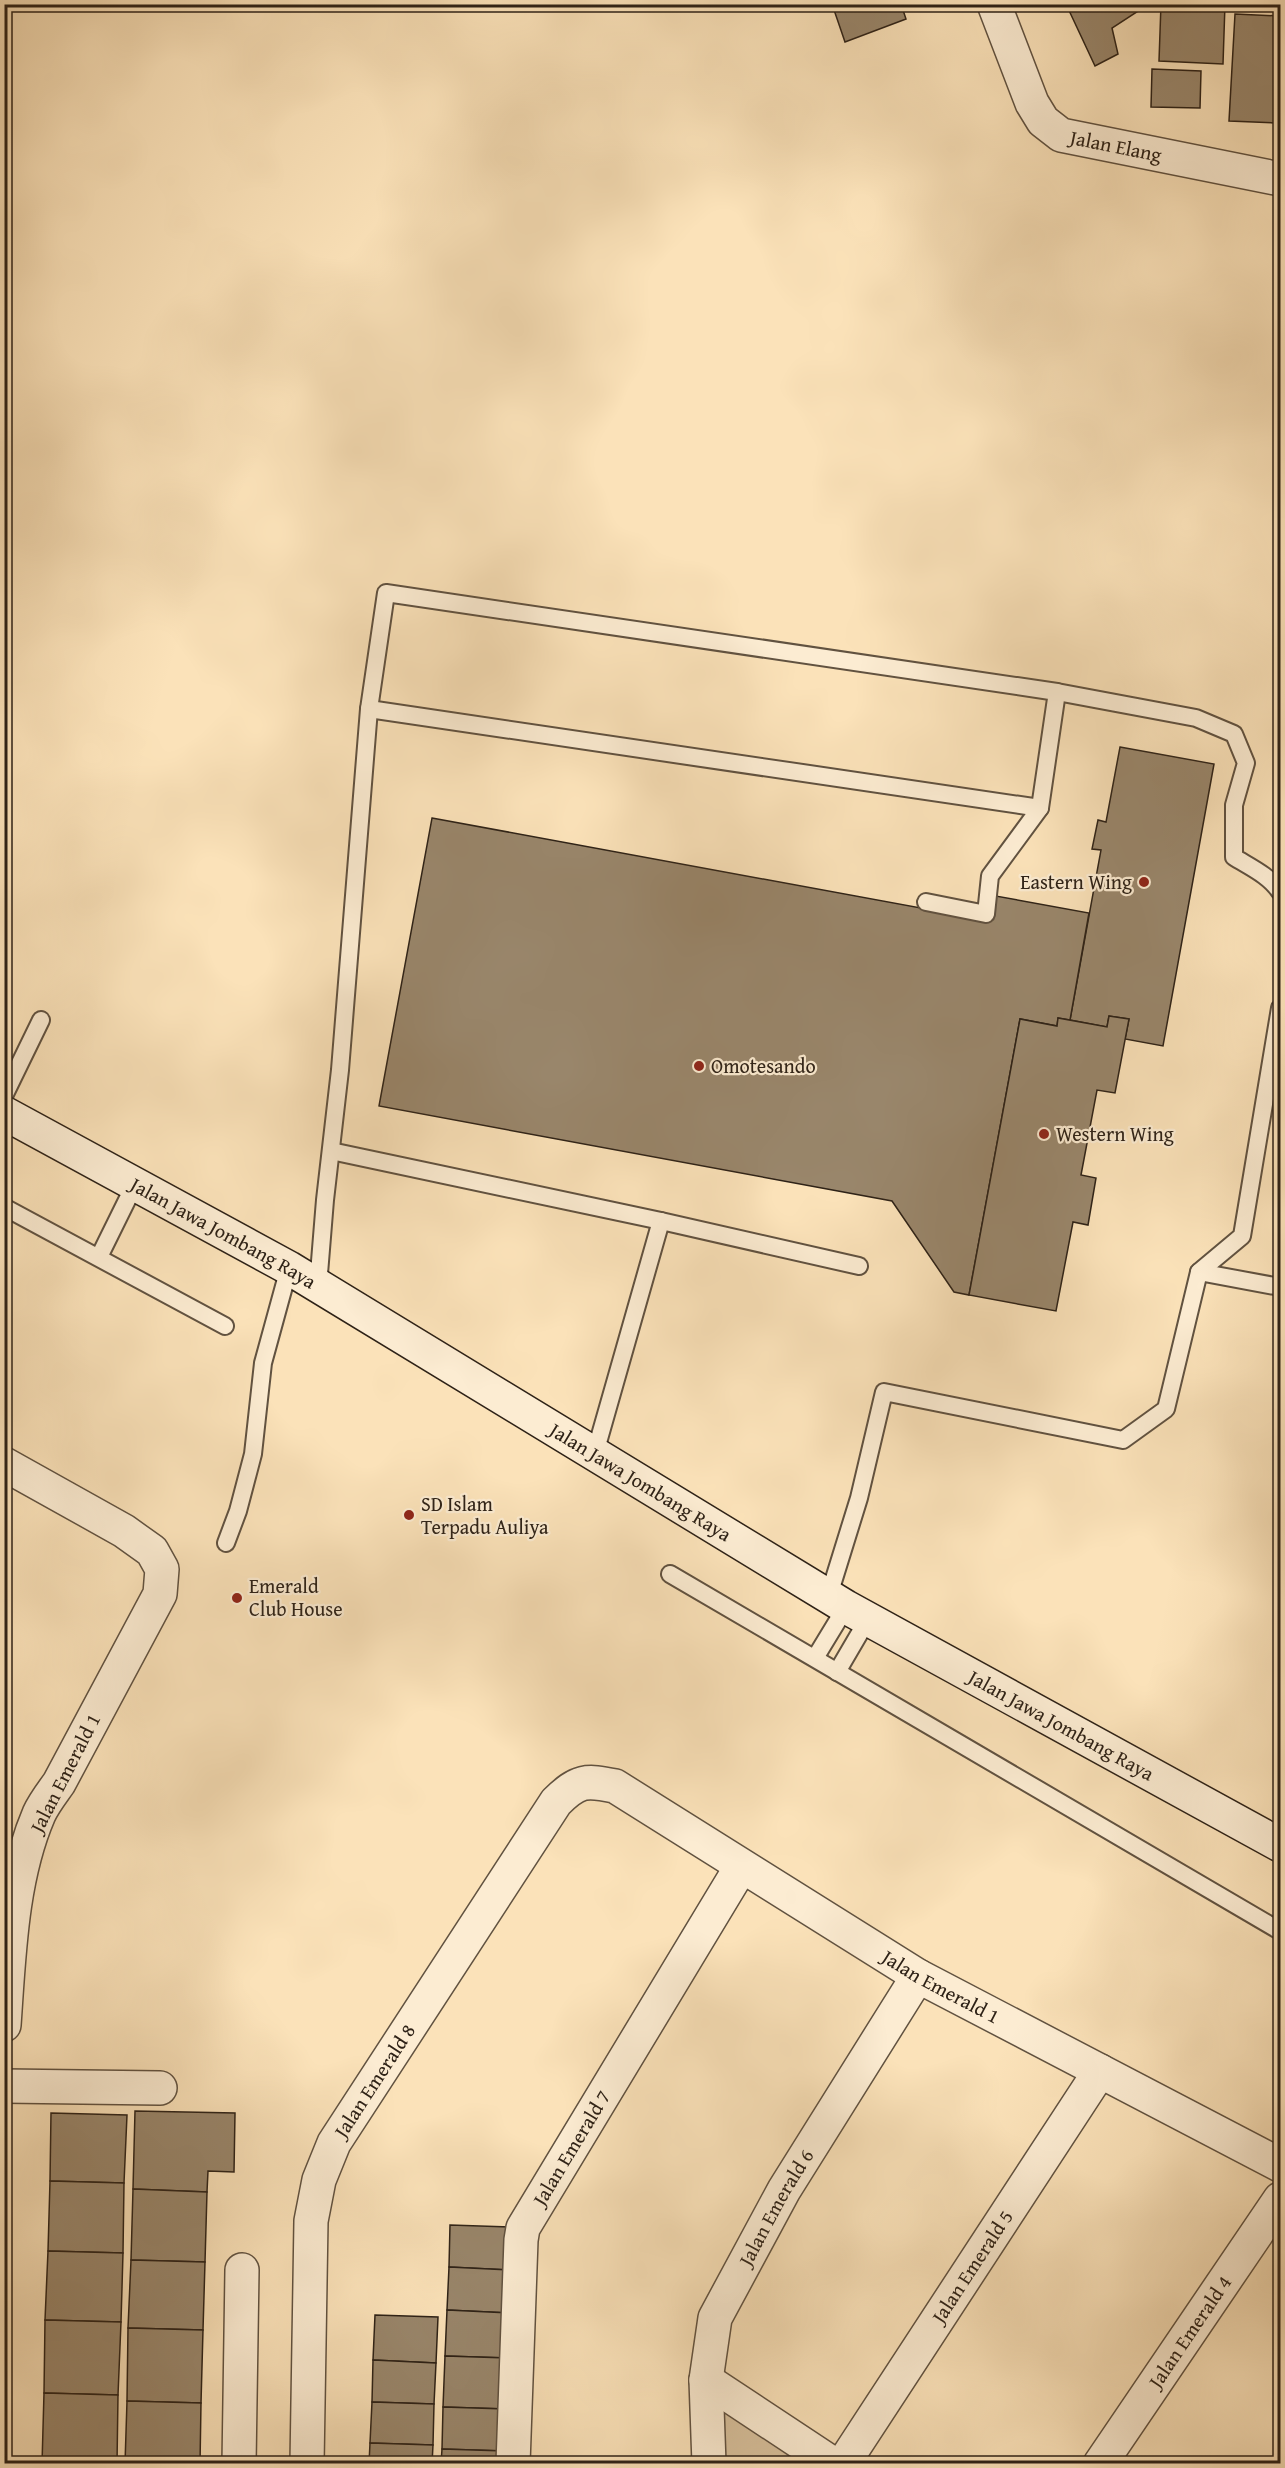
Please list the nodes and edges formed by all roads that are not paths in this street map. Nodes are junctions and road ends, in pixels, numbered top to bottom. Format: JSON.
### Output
{"nodes":[{"id":1,"x":994,"y":4,"type":"edge"},
{"id":2,"x":1281,"y":179,"type":"edge"},
{"id":3,"x":1057,"y":692,"type":"junction"},
{"id":4,"x":369,"y":709,"type":"junction"},
{"id":5,"x":1040,"y":808,"type":"junction"},
{"id":6,"x":1281,"y":892,"type":"edge"},
{"id":7,"x":926,"y":902,"type":"dead end"},
{"id":8,"x":1281,"y":1008,"type":"edge"},
{"id":9,"x":41,"y":1020,"type":"dead end"},
{"id":10,"x":4,"y":1096,"type":"edge"},
{"id":11,"x":4,"y":1113,"type":"edge"},
{"id":12,"x":331,"y":1151,"type":"junction"},
{"id":13,"x":135,"y":1184,"type":"junction"},
{"id":14,"x":4,"y":1207,"type":"edge"},
{"id":15,"x":661,"y":1221,"type":"junction"},
{"id":16,"x":99,"y":1257,"type":"junction"},
{"id":17,"x":860,"y":1266,"type":"dead end"},
{"id":18,"x":289,"y":1268,"type":"junction"},
{"id":19,"x":1199,"y":1272,"type":"junction"},
{"id":20,"x":318,"y":1286,"type":"junction"},
{"id":21,"x":1281,"y":1287,"type":"edge"},
{"id":22,"x":225,"y":1326,"type":"dead end"},
{"id":23,"x":594,"y":1453,"type":"junction"},
{"id":24,"x":4,"y":1464,"type":"edge"},
{"id":25,"x":226,"y":1543,"type":"dead end"},
{"id":26,"x":670,"y":1574,"type":"dead end"},
{"id":27,"x":848,"y":1607,"type":"junction"},
{"id":28,"x":814,"y":1658,"type":"junction"},
{"id":29,"x":837,"y":1672,"type":"junction"},
{"id":30,"x":615,"y":1786,"type":"joint"},
{"id":31,"x":1281,"y":1845,"type":"edge"},
{"id":32,"x":741,"y":1867,"type":"junction"},
{"id":33,"x":1281,"y":1931,"type":"edge"},
{"id":34,"x":918,"y":1976,"type":"junction"},
{"id":35,"x":4,"y":2025,"type":"edge"},
{"id":36,"x":1100,"y":2071,"type":"junction"},
{"id":37,"x":4,"y":2086,"type":"edge"},
{"id":38,"x":160,"y":2088,"type":"dead end"},
{"id":39,"x":1281,"y":2165,"type":"edge"},
{"id":40,"x":1281,"y":2199,"type":"edge"},
{"id":41,"x":242,"y":2270,"type":"dead end"},
{"id":42,"x":706,"y":2380,"type":"junction"},
{"id":43,"x":239,"y":2463,"type":"edge"},
{"id":44,"x":307,"y":2463,"type":"edge"},
{"id":45,"x":513,"y":2463,"type":"edge"},
{"id":46,"x":709,"y":2463,"type":"edge"},
{"id":47,"x":833,"y":2463,"type":"edge"},
{"id":48,"x":843,"y":2463,"type":"edge"},
{"id":49,"x":1100,"y":2463,"type":"edge"}],
"edges":[{"from":1,"to":2,"type":"street","name":"Jalan Elang"},
{"from":3,"to":4,"type":"lane"},
{"from":3,"to":5,"type":"lane"},
{"from":3,"to":6,"type":"lane"},
{"from":4,"to":5,"type":"lane"},
{"from":4,"to":12,"type":"lane"},
{"from":5,"to":7,"type":"lane"},
{"from":8,"to":19,"type":"lane"},
{"from":9,"to":10,"type":"lane"},
{"from":11,"to":13,"type":"street","name":"Jalan Jawa Jombang Raya"},
{"from":12,"to":15,"type":"lane"},
{"from":12,"to":20,"type":"lane"},
{"from":13,"to":16,"type":"lane"},
{"from":13,"to":18,"type":"street","name":"Jalan Jawa Jombang Raya"},
{"from":14,"to":16,"type":"lane"},
{"from":15,"to":17,"type":"lane"},
{"from":15,"to":23,"type":"lane"},
{"from":16,"to":22,"type":"lane"},
{"from":18,"to":20,"type":"street","name":"Jalan Jawa Jombang Raya"},
{"from":18,"to":25,"type":"lane"},
{"from":19,"to":21,"type":"lane"},
{"from":19,"to":27,"type":"lane"},
{"from":20,"to":23,"type":"street","name":"Jalan Jawa Jombang Raya"},
{"from":23,"to":27,"type":"street","name":"Jalan Jawa Jombang Raya"},
{"from":24,"to":35,"type":"street","name":"Jalan Emerald 1"},
{"from":26,"to":28,"type":"lane"},
{"from":27,"to":28,"type":"lane"},
{"from":27,"to":29,"type":"lane"},
{"from":27,"to":31,"type":"street","name":"Jalan Jawa Jombang Raya"},
{"from":28,"to":29,"type":"lane"},
{"from":29,"to":33,"type":"lane"},
{"from":30,"to":32,"type":"street","name":"Jalan Emerald 1"},
{"from":30,"to":44,"type":"street","name":"Jalan Emerald 8"},
{"from":32,"to":34,"type":"street","name":"Jalan Emerald 1"},
{"from":32,"to":45,"type":"street","name":"Jalan Emerald 7"},
{"from":34,"to":36,"type":"street","name":"Jalan Emerald 1"},
{"from":34,"to":42,"type":"street","name":"Jalan Emerald 6"},
{"from":36,"to":39,"type":"street","name":"Jalan Emerald 1"},
{"from":36,"to":48,"type":"street","name":"Jalan Emerald 5"},
{"from":37,"to":38,"type":"street"},
{"from":40,"to":49,"type":"street","name":"Jalan Emerald 4"},
{"from":41,"to":43,"type":"street"},
{"from":42,"to":46,"type":"street","name":"Jalan Emerald 6"},
{"from":42,"to":47,"type":"street"}]}
